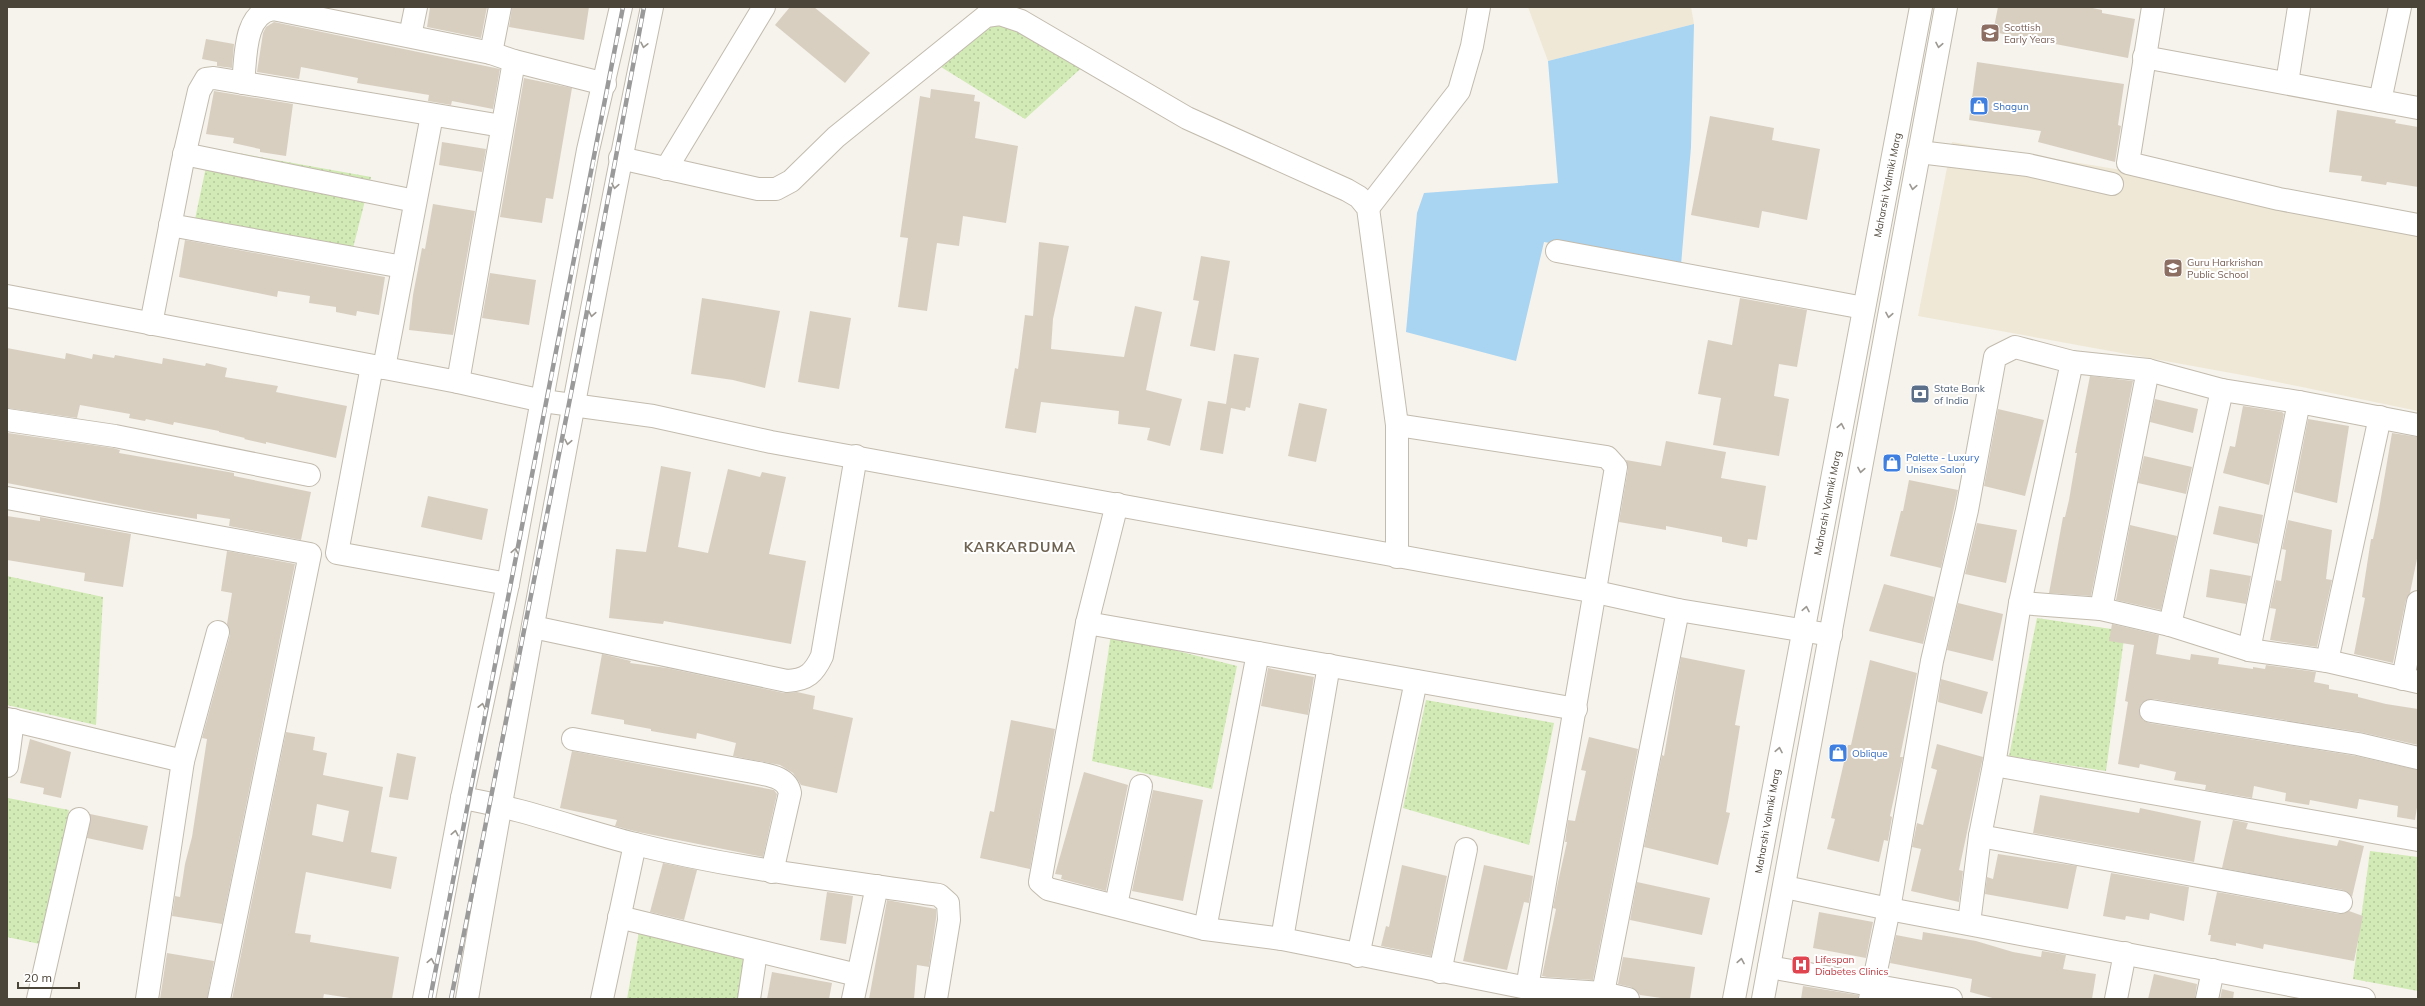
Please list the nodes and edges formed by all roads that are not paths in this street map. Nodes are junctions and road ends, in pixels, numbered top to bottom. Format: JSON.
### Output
{"nodes":[{"id":1,"x":416,"y":7,"type":"edge"},
{"id":2,"x":500,"y":7,"type":"edge"},
{"id":3,"x":621,"y":7,"type":"edge"},
{"id":4,"x":652,"y":7,"type":"edge"},
{"id":5,"x":764,"y":7,"type":"edge"},
{"id":6,"x":1479,"y":7,"type":"edge"},
{"id":7,"x":1921,"y":7,"type":"edge"},
{"id":8,"x":1946,"y":7,"type":"edge"},
{"id":9,"x":2153,"y":7,"type":"edge"},
{"id":10,"x":2299,"y":7,"type":"edge"},
{"id":11,"x":2400,"y":7,"type":"edge"},
{"id":12,"x":989,"y":11,"type":"edge"},
{"id":13,"x":410,"y":36,"type":"junction"},
{"id":14,"x":491,"y":53,"type":"junction"},
{"id":15,"x":2144,"y":57,"type":"junction"},
{"id":16,"x":514,"y":61,"type":"junction"},
{"id":17,"x":243,"y":83,"type":"junction"},
{"id":18,"x":2287,"y":83,"type":"junction"},
{"id":19,"x":605,"y":84,"type":"junction"},
{"id":20,"x":2380,"y":101,"type":"junction"},
{"id":21,"x":2418,"y":108,"type":"edge"},
{"id":22,"x":432,"y":115,"type":"junction"},
{"id":23,"x":502,"y":126,"type":"junction"},
{"id":24,"x":1919,"y":152,"type":"junction"},
{"id":25,"x":184,"y":154,"type":"junction"},
{"id":26,"x":620,"y":158,"type":"junction"},
{"id":27,"x":666,"y":169,"type":"junction"},
{"id":28,"x":2112,"y":184,"type":"dead end"},
{"id":29,"x":415,"y":201,"type":"junction"},
{"id":30,"x":1368,"y":208,"type":"junction"},
{"id":31,"x":170,"y":225,"type":"junction"},
{"id":32,"x":2418,"y":225,"type":"edge"},
{"id":33,"x":1557,"y":251,"type":"dead end"},
{"id":34,"x":403,"y":267,"type":"junction"},
{"id":35,"x":7,"y":296,"type":"edge"},
{"id":36,"x":1864,"y":308,"type":"junction"},
{"id":37,"x":151,"y":324,"type":"junction"},
{"id":38,"x":2072,"y":362,"type":"junction"},
{"id":39,"x":378,"y":367,"type":"junction"},
{"id":40,"x":2148,"y":370,"type":"junction"},
{"id":41,"x":458,"y":382,"type":"junction"},
{"id":42,"x":2222,"y":390,"type":"junction"},
{"id":43,"x":543,"y":401,"type":"junction"},
{"id":44,"x":2299,"y":402,"type":"junction"},
{"id":45,"x":575,"y":406,"type":"junction"},
{"id":46,"x":2380,"y":417,"type":"junction"},
{"id":47,"x":7,"y":420,"type":"edge"},
{"id":48,"x":1397,"y":425,"type":"junction"},
{"id":49,"x":2418,"y":426,"type":"edge"},
{"id":50,"x":856,"y":456,"type":"junction"},
{"id":51,"x":308,"y":475,"type":"dead end"},
{"id":52,"x":7,"y":498,"type":"edge"},
{"id":53,"x":1117,"y":504,"type":"junction"},
{"id":54,"x":1397,"y":556,"type":"junction"},
{"id":55,"x":508,"y":584,"type":"junction"},
{"id":56,"x":1596,"y":592,"type":"junction"},
{"id":57,"x":2418,"y":602,"type":"edge"},
{"id":58,"x":2020,"y":603,"type":"junction"},
{"id":59,"x":2101,"y":609,"type":"junction"},
{"id":60,"x":1678,"y":610,"type":"junction"},
{"id":61,"x":1087,"y":623,"type":"junction"},
{"id":62,"x":2170,"y":625,"type":"junction"},
{"id":63,"x":533,"y":627,"type":"junction"},
{"id":64,"x":1802,"y":629,"type":"junction"},
{"id":65,"x":218,"y":632,"type":"dead end"},
{"id":66,"x":1831,"y":635,"type":"junction"},
{"id":67,"x":2248,"y":650,"type":"junction"},
{"id":68,"x":1258,"y":653,"type":"junction"},
{"id":69,"x":2327,"y":661,"type":"junction"},
{"id":70,"x":1329,"y":665,"type":"junction"},
{"id":71,"x":2410,"y":680,"type":"edge"},
{"id":72,"x":1416,"y":681,"type":"junction"},
{"id":73,"x":1576,"y":709,"type":"junction"},
{"id":74,"x":2151,"y":711,"type":"dead end"},
{"id":75,"x":10,"y":720,"type":"edge"},
{"id":76,"x":573,"y":739,"type":"dead end"},
{"id":77,"x":2418,"y":758,"type":"edge"},
{"id":78,"x":183,"y":761,"type":"junction"},
{"id":79,"x":1994,"y":765,"type":"junction"},
{"id":80,"x":7,"y":766,"type":"edge"},
{"id":81,"x":1141,"y":786,"type":"dead end"},
{"id":82,"x":462,"y":798,"type":"junction"},
{"id":83,"x":500,"y":805,"type":"junction"},
{"id":84,"x":79,"y":819,"type":"dead end"},
{"id":85,"x":1980,"y":836,"type":"junction"},
{"id":86,"x":2418,"y":840,"type":"edge"},
{"id":87,"x":635,"y":844,"type":"junction"},
{"id":88,"x":1466,"y":849,"type":"dead end"},
{"id":89,"x":772,"y":872,"type":"junction"},
{"id":90,"x":877,"y":886,"type":"junction"},
{"id":91,"x":1785,"y":887,"type":"junction"},
{"id":92,"x":2341,"y":902,"type":"dead end"},
{"id":93,"x":1116,"y":906,"type":"junction"},
{"id":94,"x":1889,"y":909,"type":"junction"},
{"id":95,"x":618,"y":917,"type":"junction"},
{"id":96,"x":1969,"y":923,"type":"junction"},
{"id":97,"x":1205,"y":929,"type":"junction"},
{"id":98,"x":1282,"y":939,"type":"junction"},
{"id":99,"x":756,"y":952,"type":"junction"},
{"id":100,"x":2125,"y":953,"type":"junction"},
{"id":101,"x":1358,"y":956,"type":"junction"},
{"id":102,"x":1769,"y":966,"type":"junction"},
{"id":103,"x":2213,"y":970,"type":"junction"},
{"id":104,"x":1440,"y":972,"type":"junction"},
{"id":105,"x":857,"y":976,"type":"junction"},
{"id":106,"x":1527,"y":988,"type":"junction"},
{"id":107,"x":1603,"y":993,"type":"junction"},
{"id":108,"x":1871,"y":993,"type":"edge"},
{"id":109,"x":2297,"y":993,"type":"edge"},
{"id":110,"x":38,"y":999,"type":"edge"},
{"id":111,"x":147,"y":999,"type":"edge"},
{"id":112,"x":219,"y":999,"type":"edge"},
{"id":113,"x":424,"y":999,"type":"edge"},
{"id":114,"x":467,"y":999,"type":"edge"},
{"id":115,"x":602,"y":999,"type":"edge"},
{"id":116,"x":749,"y":999,"type":"edge"},
{"id":117,"x":853,"y":999,"type":"edge"},
{"id":118,"x":936,"y":999,"type":"edge"},
{"id":119,"x":1628,"y":999,"type":"edge"},
{"id":120,"x":1734,"y":999,"type":"edge"},
{"id":121,"x":1763,"y":999,"type":"edge"},
{"id":122,"x":1951,"y":999,"type":"edge"},
{"id":123,"x":2116,"y":999,"type":"edge"},
{"id":124,"x":2207,"y":999,"type":"edge"},
{"id":125,"x":2364,"y":999,"type":"edge"}],
"edges":[{"from":1,"to":13,"type":"street"},
{"from":2,"to":14,"type":"street"},
{"from":3,"to":19,"type":"street"},
{"from":4,"to":26,"type":"street","one_way":true},
{"from":5,"to":27,"type":"street"},
{"from":6,"to":30,"type":"street"},
{"from":7,"to":36,"type":"street","name":"Maharshi Valmiki Marg"},
{"from":8,"to":24,"type":"street","one_way":true},
{"from":9,"to":15,"type":"street"},
{"from":10,"to":18,"type":"street"},
{"from":11,"to":20,"type":"street"},
{"from":12,"to":27,"type":"street"},
{"from":12,"to":30,"type":"street"},
{"from":13,"to":14,"type":"street"},
{"from":13,"to":17,"type":"street"},
{"from":14,"to":16,"type":"street"},
{"from":15,"to":18,"type":"street"},
{"from":15,"to":32,"type":"street"},
{"from":16,"to":19,"type":"street"},
{"from":16,"to":23,"type":"street"},
{"from":17,"to":22,"type":"street"},
{"from":17,"to":25,"type":"street"},
{"from":18,"to":20,"type":"street"},
{"from":19,"to":43,"type":"street"},
{"from":20,"to":21,"type":"street"},
{"from":22,"to":23,"type":"street"},
{"from":22,"to":29,"type":"street"},
{"from":23,"to":41,"type":"street"},
{"from":24,"to":28,"type":"street"},
{"from":24,"to":66,"type":"street","one_way":true},
{"from":25,"to":29,"type":"street"},
{"from":25,"to":31,"type":"street"},
{"from":26,"to":27,"type":"street"},
{"from":26,"to":45,"type":"street","one_way":true},
{"from":29,"to":34,"type":"street"},
{"from":30,"to":48,"type":"street"},
{"from":31,"to":34,"type":"street"},
{"from":31,"to":37,"type":"street"},
{"from":33,"to":36,"type":"street"},
{"from":34,"to":39,"type":"street"},
{"from":35,"to":37,"type":"street"},
{"from":64,"to":36,"type":"street","name":"Maharshi Valmiki Marg","one_way":true},
{"from":37,"to":39,"type":"street"},
{"from":38,"to":40,"type":"street"},
{"from":38,"to":58,"type":"street"},
{"from":38,"to":94,"type":"street"},
{"from":39,"to":41,"type":"street"},
{"from":39,"to":55,"type":"street"},
{"from":40,"to":42,"type":"street"},
{"from":40,"to":59,"type":"street"},
{"from":41,"to":43,"type":"street"},
{"from":42,"to":44,"type":"street"},
{"from":42,"to":62,"type":"street"},
{"from":43,"to":45,"type":"street"},
{"from":55,"to":43,"type":"street","one_way":true},
{"from":44,"to":46,"type":"street"},
{"from":44,"to":67,"type":"street"},
{"from":45,"to":50,"type":"street"},
{"from":45,"to":63,"type":"street","one_way":true},
{"from":46,"to":49,"type":"street"},
{"from":46,"to":69,"type":"street"},
{"from":47,"to":51,"type":"street"},
{"from":48,"to":54,"type":"street"},
{"from":48,"to":56,"type":"street"},
{"from":50,"to":53,"type":"street"},
{"from":50,"to":63,"type":"street"},
{"from":52,"to":112,"type":"street"},
{"from":53,"to":54,"type":"street"},
{"from":53,"to":61,"type":"street"},
{"from":54,"to":56,"type":"street"},
{"from":82,"to":55,"type":"street","one_way":true},
{"from":56,"to":60,"type":"street"},
{"from":56,"to":73,"type":"street"},
{"from":57,"to":71,"type":"street"},
{"from":58,"to":59,"type":"street"},
{"from":58,"to":79,"type":"street"},
{"from":59,"to":62,"type":"street"},
{"from":60,"to":64,"type":"street"},
{"from":60,"to":107,"type":"street"},
{"from":61,"to":68,"type":"street"},
{"from":61,"to":93,"type":"street"},
{"from":62,"to":67,"type":"street"},
{"from":63,"to":83,"type":"street"},
{"from":64,"to":66,"type":"street"},
{"from":120,"to":64,"type":"street","name":"Maharshi Valmiki Marg","one_way":true},
{"from":65,"to":78,"type":"street"},
{"from":66,"to":91,"type":"street"},
{"from":67,"to":69,"type":"street"},
{"from":68,"to":70,"type":"street"},
{"from":68,"to":97,"type":"street"},
{"from":69,"to":71,"type":"street"},
{"from":70,"to":72,"type":"street"},
{"from":70,"to":98,"type":"street"},
{"from":72,"to":73,"type":"street"},
{"from":72,"to":101,"type":"street"},
{"from":73,"to":106,"type":"street"},
{"from":74,"to":77,"type":"street"},
{"from":75,"to":78,"type":"street"},
{"from":75,"to":80,"type":"street"},
{"from":76,"to":89,"type":"street"},
{"from":78,"to":111,"type":"street"},
{"from":79,"to":85,"type":"street"},
{"from":79,"to":86,"type":"street"},
{"from":81,"to":93,"type":"street"},
{"from":82,"to":83,"type":"street"},
{"from":113,"to":82,"type":"street","one_way":true},
{"from":83,"to":87,"type":"street"},
{"from":83,"to":114,"type":"street"},
{"from":84,"to":110,"type":"street"},
{"from":85,"to":92,"type":"street"},
{"from":85,"to":96,"type":"street"},
{"from":87,"to":89,"type":"street"},
{"from":87,"to":95,"type":"street"},
{"from":88,"to":104,"type":"street"},
{"from":89,"to":90,"type":"street"},
{"from":90,"to":105,"type":"street"},
{"from":90,"to":118,"type":"street"},
{"from":91,"to":94,"type":"street"},
{"from":91,"to":102,"type":"street"},
{"from":93,"to":97,"type":"street"},
{"from":94,"to":96,"type":"street"},
{"from":94,"to":108,"type":"street"},
{"from":95,"to":99,"type":"street"},
{"from":95,"to":115,"type":"street"},
{"from":96,"to":100,"type":"street"},
{"from":97,"to":98,"type":"street"},
{"from":98,"to":101,"type":"street"},
{"from":99,"to":105,"type":"street"},
{"from":99,"to":116,"type":"street"},
{"from":100,"to":103,"type":"street"},
{"from":100,"to":123,"type":"street"},
{"from":101,"to":104,"type":"street"},
{"from":102,"to":108,"type":"street"},
{"from":102,"to":121,"type":"street"},
{"from":103,"to":109,"type":"street"},
{"from":103,"to":124,"type":"street"},
{"from":104,"to":106,"type":"street"},
{"from":105,"to":117,"type":"street"},
{"from":106,"to":107,"type":"street"},
{"from":107,"to":119,"type":"street"},
{"from":108,"to":122,"type":"street"},
{"from":109,"to":125,"type":"street"}]}
